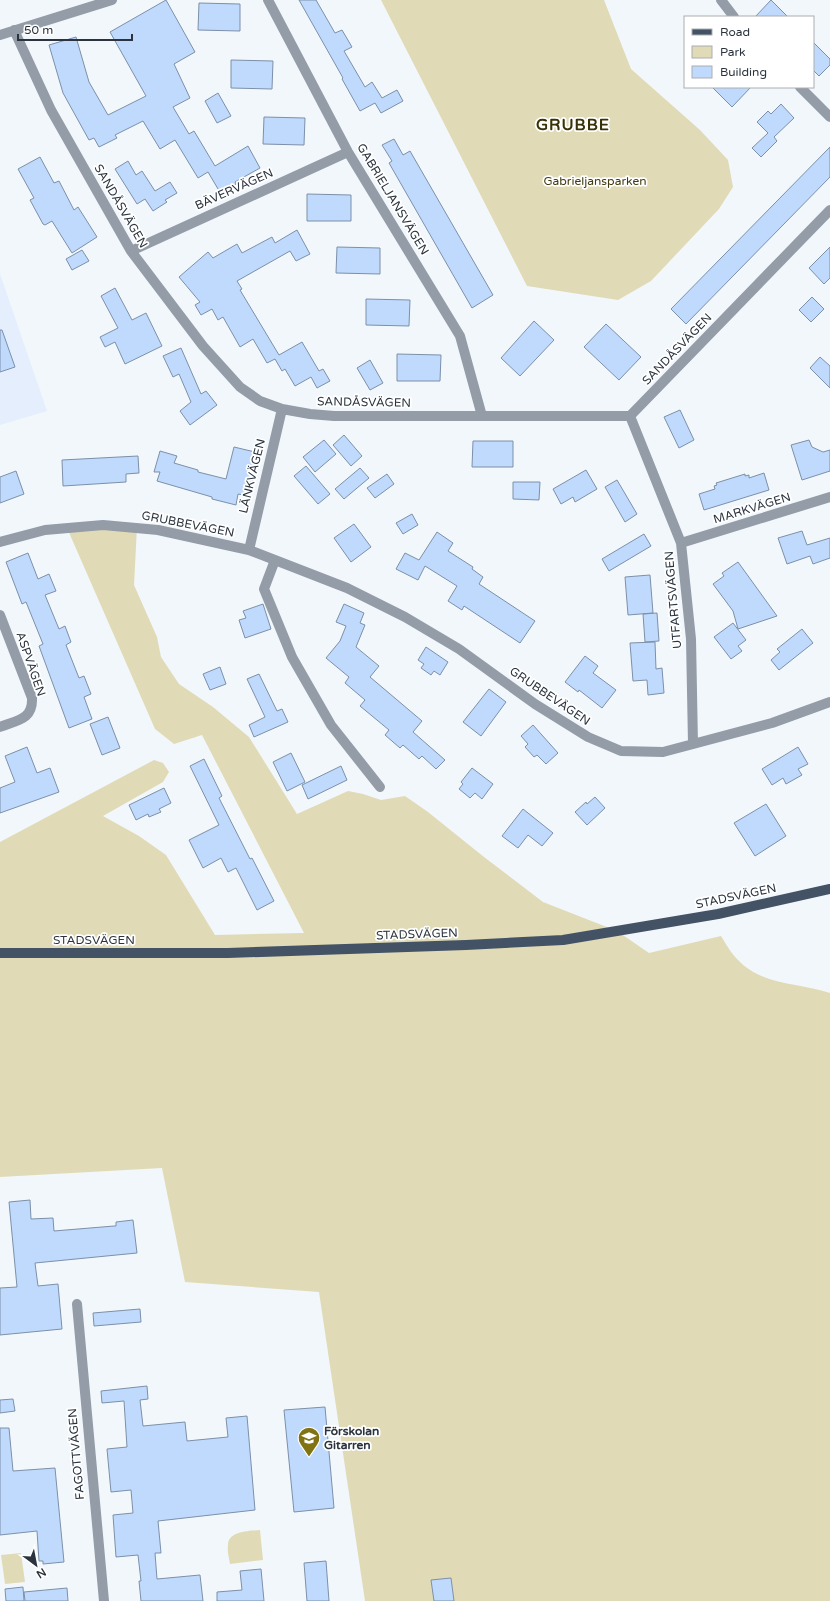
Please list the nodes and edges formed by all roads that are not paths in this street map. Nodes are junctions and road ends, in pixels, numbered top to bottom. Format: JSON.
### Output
{"nodes":[{"id":1,"x":112,"y":0,"type":"edge"},
{"id":2,"x":268,"y":0,"type":"edge"},
{"id":3,"x":721,"y":0,"type":"edge"},
{"id":4,"x":733,"y":16,"type":"edge"},
{"id":5,"x":14,"y":30,"type":"junction"},
{"id":6,"x":0,"y":35,"type":"edge"},
{"id":7,"x":801,"y":88,"type":"edge"},
{"id":8,"x":830,"y":117,"type":"edge"},
{"id":9,"x":348,"y":152,"type":"junction"},
{"id":10,"x":829,"y":214,"type":"edge"},
{"id":11,"x":131,"y":251,"type":"junction"},
{"id":12,"x":282,"y":409,"type":"junction"},
{"id":13,"x":482,"y":416,"type":"junction"},
{"id":14,"x":630,"y":416,"type":"junction"},
{"id":15,"x":830,"y":497,"type":"edge"},
{"id":16,"x":0,"y":542,"type":"edge"},
{"id":17,"x":681,"y":543,"type":"junction"},
{"id":18,"x":249,"y":550,"type":"junction"},
{"id":19,"x":275,"y":560,"type":"junction"},
{"id":20,"x":0,"y":615,"type":"edge"},
{"id":21,"x":830,"y":702,"type":"edge"},
{"id":22,"x":0,"y":727,"type":"edge"},
{"id":23,"x":693,"y":744,"type":"junction"},
{"id":24,"x":380,"y":787,"type":"dead end"},
{"id":25,"x":830,"y":889,"type":"edge"},
{"id":26,"x":0,"y":953,"type":"edge"},
{"id":27,"x":77,"y":1304,"type":"dead end"},
{"id":28,"x":104,"y":1601,"type":"edge"}],
"edges":[{"from":1,"to":5,"type":"street"},
{"from":2,"to":9,"type":"street","name":"GABRIELJANSVÄGEN"},
{"from":3,"to":4,"type":"street"},
{"from":5,"to":6,"type":"street"},
{"from":5,"to":11,"type":"street","name":"SANDÅSVÄGEN"},
{"from":7,"to":8,"type":"street"},
{"from":9,"to":11,"type":"street","name":"BÄVERVÄGEN"},
{"from":9,"to":13,"type":"street","name":"GABRIELJANSVÄGEN"},
{"from":10,"to":14,"type":"street","name":"SANDÅSVÄGEN"},
{"from":11,"to":12,"type":"street","name":"SANDÅSVÄGEN"},
{"from":12,"to":13,"type":"street","name":"SANDÅSVÄGEN"},
{"from":12,"to":18,"type":"street","name":"LÄNKVÄGEN"},
{"from":13,"to":14,"type":"street","name":"SANDÅSVÄGEN"},
{"from":14,"to":17,"type":"street","name":"UTFARTSVÄGEN"},
{"from":15,"to":17,"type":"street","name":"MARKVÄGEN"},
{"from":16,"to":18,"type":"street","name":"GRUBBEVÄGEN"},
{"from":17,"to":23,"type":"street","name":"UTFARTSVÄGEN"},
{"from":18,"to":19,"type":"street","name":"GRUBBEVÄGEN"},
{"from":19,"to":23,"type":"street","name":"GRUBBEVÄGEN"},
{"from":19,"to":24,"type":"street"},
{"from":20,"to":22,"type":"street","name":"ASPVÄGEN"},
{"from":21,"to":23,"type":"street","name":"GRUBBEVÄGEN"},
{"from":25,"to":26,"type":"main road","name":"STADSVÄGEN"},
{"from":27,"to":28,"type":"street","name":"FAGOTTVÄGEN"}]}
